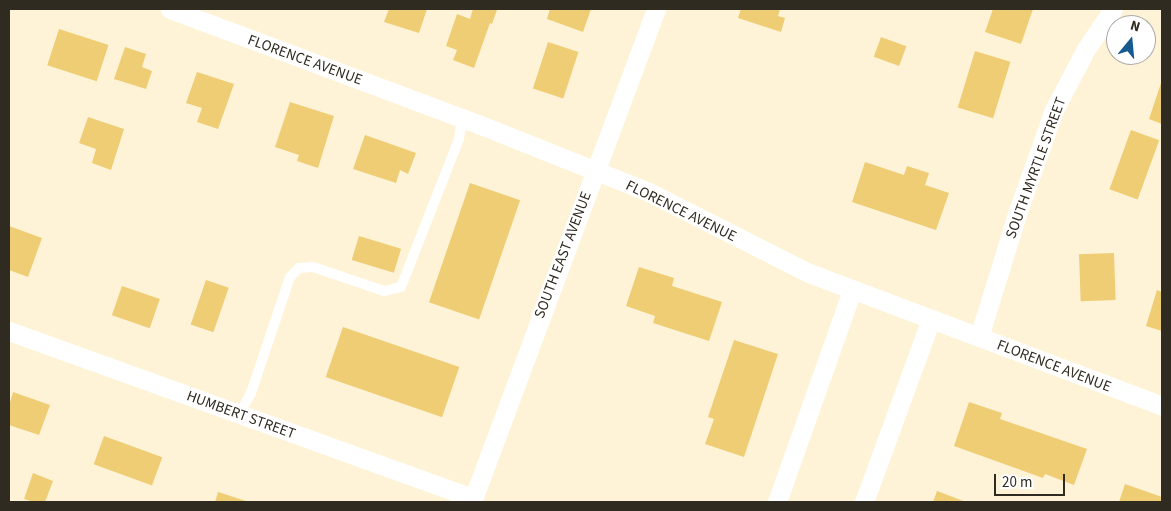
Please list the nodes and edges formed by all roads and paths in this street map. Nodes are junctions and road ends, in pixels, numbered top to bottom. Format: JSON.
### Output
{"nodes":[{"id":1,"x":170,"y":9,"type":"edge"},
{"id":2,"x":656,"y":9,"type":"edge"},
{"id":3,"x":1113,"y":9,"type":"edge"},
{"id":4,"x":462,"y":118,"type":"junction"},
{"id":5,"x":594,"y":171,"type":"junction"},
{"id":6,"x":852,"y":290,"type":"junction"},
{"id":7,"x":931,"y":320,"type":"junction"},
{"id":8,"x":9,"y":331,"type":"edge"},
{"id":9,"x":979,"y":337,"type":"junction"},
{"id":10,"x":1162,"y":406,"type":"edge"},
{"id":11,"x":239,"y":414,"type":"junction"},
{"id":12,"x":473,"y":500,"type":"edge"},
{"id":13,"x":777,"y":502,"type":"edge"},
{"id":14,"x":864,"y":502,"type":"edge"}],
"edges":[{"from":1,"to":4,"type":"street","name":"FLORENCE AVENUE"},
{"from":2,"to":5,"type":"street","name":"SOUTH EAST AVENUE"},
{"from":3,"to":9,"type":"street","name":"SOUTH MYRTLE STREET"},
{"from":4,"to":5,"type":"street","name":"FLORENCE AVENUE"},
{"from":4,"to":11,"type":"lane"},
{"from":5,"to":6,"type":"street","name":"FLORENCE AVENUE"},
{"from":5,"to":12,"type":"street","name":"SOUTH EAST AVENUE"},
{"from":6,"to":7,"type":"street","name":"FLORENCE AVENUE"},
{"from":6,"to":13,"type":"street"},
{"from":7,"to":9,"type":"street","name":"FLORENCE AVENUE"},
{"from":7,"to":14,"type":"street"},
{"from":8,"to":11,"type":"street","name":"HUMBERT STREET"},
{"from":9,"to":10,"type":"street","name":"FLORENCE AVENUE"},
{"from":11,"to":12,"type":"street","name":"HUMBERT STREET"}]}
